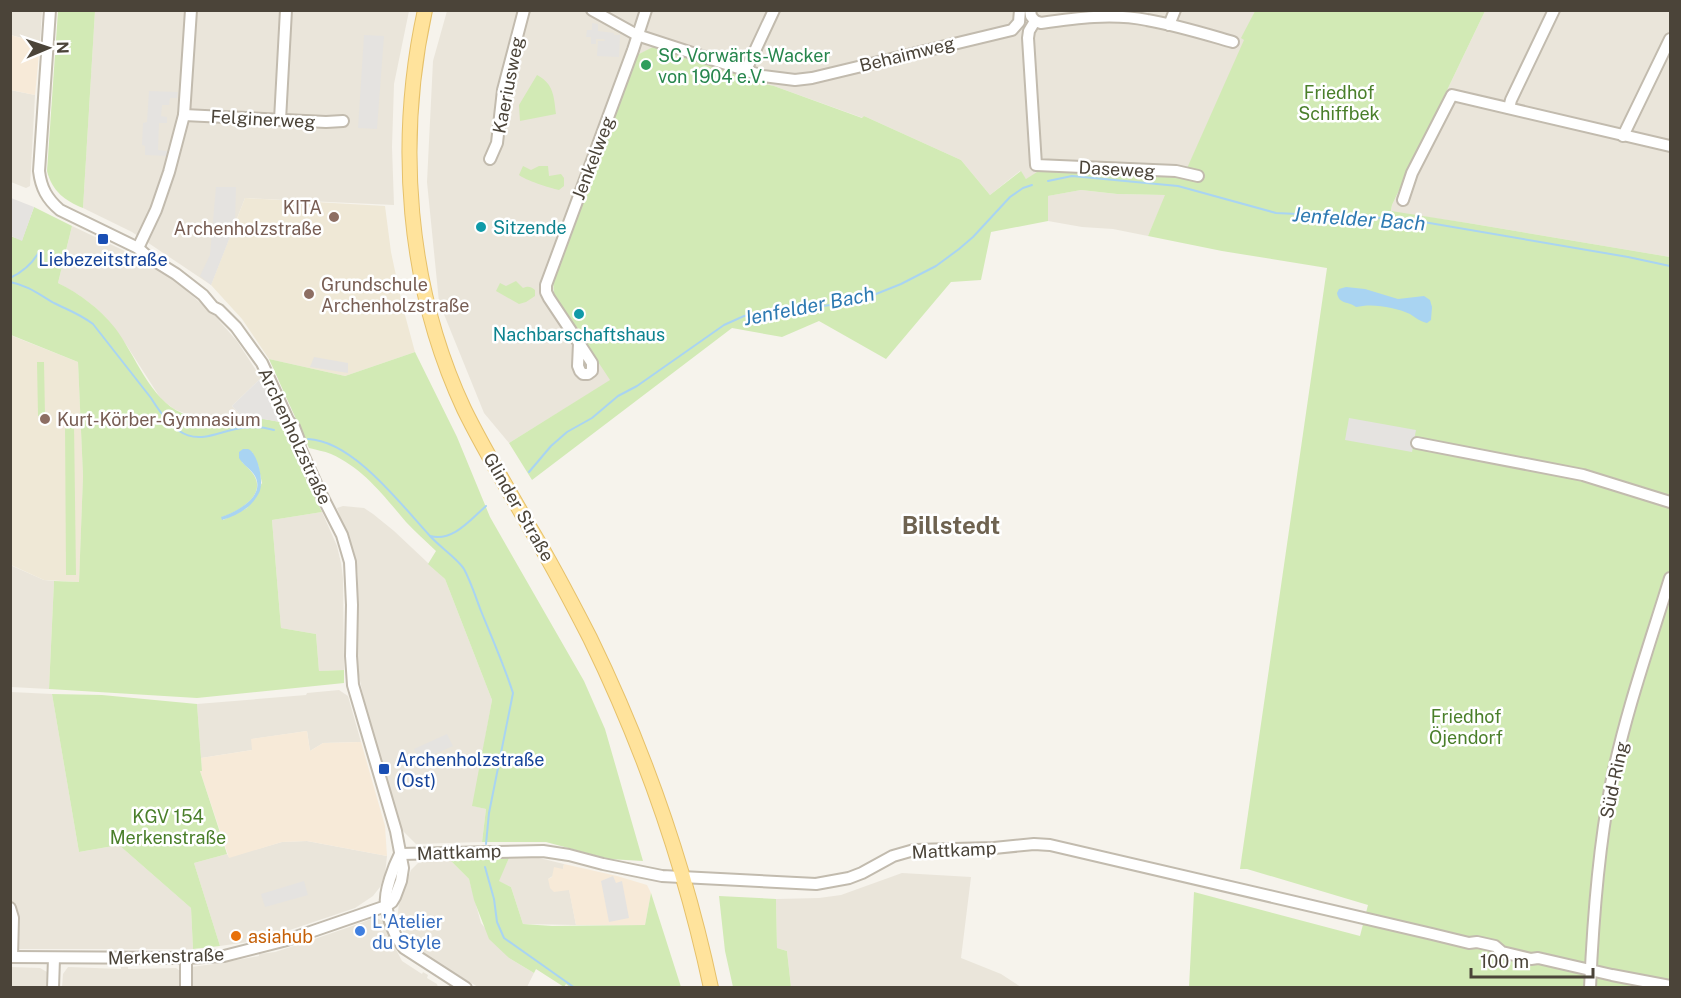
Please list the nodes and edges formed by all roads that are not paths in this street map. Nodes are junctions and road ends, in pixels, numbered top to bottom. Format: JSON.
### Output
{"nodes":[{"id":1,"x":50,"y":10,"type":"edge"},
{"id":2,"x":191,"y":10,"type":"edge"},
{"id":3,"x":286,"y":10,"type":"edge"},
{"id":4,"x":425,"y":10,"type":"edge"},
{"id":5,"x":524,"y":10,"type":"edge"},
{"id":6,"x":592,"y":10,"type":"edge"},
{"id":7,"x":646,"y":10,"type":"edge"},
{"id":8,"x":774,"y":10,"type":"edge"},
{"id":9,"x":1030,"y":10,"type":"edge"},
{"id":10,"x":1175,"y":10,"type":"edge"},
{"id":11,"x":1554,"y":10,"type":"edge"},
{"id":12,"x":1020,"y":11,"type":"edge"},
{"id":13,"x":1035,"y":21,"type":"junction"},
{"id":14,"x":1169,"y":25,"type":"junction"},
{"id":15,"x":638,"y":35,"type":"junction"},
{"id":16,"x":1671,"y":39,"type":"edge"},
{"id":17,"x":1233,"y":42,"type":"dead end"},
{"id":18,"x":746,"y":70,"type":"junction"},
{"id":19,"x":1509,"y":108,"type":"junction"},
{"id":20,"x":184,"y":115,"type":"junction"},
{"id":21,"x":280,"y":120,"type":"junction"},
{"id":22,"x":343,"y":121,"type":"dead end"},
{"id":23,"x":1623,"y":136,"type":"junction"},
{"id":24,"x":1671,"y":146,"type":"edge"},
{"id":25,"x":490,"y":159,"type":"dead end"},
{"id":26,"x":1198,"y":176,"type":"dead end"},
{"id":27,"x":1403,"y":201,"type":"dead end"},
{"id":28,"x":138,"y":248,"type":"junction"},
{"id":29,"x":579,"y":343,"type":"dead end"},
{"id":30,"x":1417,"y":443,"type":"dead end"},
{"id":31,"x":1671,"y":502,"type":"edge"},
{"id":32,"x":1671,"y":578,"type":"edge"},
{"id":33,"x":400,"y":854,"type":"junction"},
{"id":34,"x":684,"y":878,"type":"junction"},
{"id":35,"x":386,"y":906,"type":"junction"},
{"id":36,"x":10,"y":908,"type":"edge"},
{"id":37,"x":11,"y":957,"type":"edge"},
{"id":38,"x":54,"y":958,"type":"junction"},
{"id":39,"x":186,"y":958,"type":"junction"},
{"id":40,"x":1591,"y":970,"type":"junction"},
{"id":41,"x":454,"y":984,"type":"edge"},
{"id":42,"x":1671,"y":986,"type":"edge"},
{"id":43,"x":53,"y":987,"type":"edge"},
{"id":44,"x":186,"y":987,"type":"edge"},
{"id":45,"x":466,"y":987,"type":"edge"},
{"id":46,"x":711,"y":987,"type":"edge"},
{"id":47,"x":1590,"y":987,"type":"edge"}],
"edges":[{"from":1,"to":28,"type":"street","name":"Archenholzstraße"},
{"from":2,"to":20,"type":"street"},
{"from":3,"to":21,"type":"street"},
{"from":4,"to":34,"type":"main road","name":"Glinder Straße"},
{"from":5,"to":25,"type":"street","name":"Kaeriusweg"},
{"from":6,"to":15,"type":"street"},
{"from":7,"to":15,"type":"street","name":"Jenkelweg"},
{"from":8,"to":18,"type":"street"},
{"from":9,"to":13,"type":"street"},
{"from":10,"to":14,"type":"street"},
{"from":11,"to":19,"type":"street"},
{"from":12,"to":18,"type":"street","name":"Behaimweg"},
{"from":13,"to":14,"type":"street"},
{"from":13,"to":26,"type":"street","name":"Daseweg"},
{"from":14,"to":17,"type":"street"},
{"from":15,"to":18,"type":"street"},
{"from":15,"to":29,"type":"street","name":"Jenkelweg"},
{"from":16,"to":23,"type":"street"},
{"from":19,"to":23,"type":"street"},
{"from":19,"to":27,"type":"street"},
{"from":20,"to":21,"type":"street","name":"Felginerweg"},
{"from":20,"to":28,"type":"street"},
{"from":21,"to":22,"type":"street","name":"Felginerweg"},
{"from":23,"to":24,"type":"street"},
{"from":28,"to":33,"type":"street","name":"Archenholzstraße"},
{"from":30,"to":31,"type":"street"},
{"from":32,"to":40,"type":"street","name":"Süd-Ring"},
{"from":33,"to":34,"type":"street","name":"Mattkamp"},
{"from":33,"to":35,"type":"street","name":"Archenholzstraße"},
{"from":34,"to":40,"type":"street","name":"Mattkamp"},
{"from":34,"to":46,"type":"main road","name":"Glinder Straße"},
{"from":35,"to":39,"type":"street","name":"Merkenstraße"},
{"from":35,"to":41,"type":"street"},
{"from":36,"to":37,"type":"street"},
{"from":37,"to":38,"type":"street","name":"Merkenstraße"},
{"from":38,"to":39,"type":"street","name":"Merkenstraße"},
{"from":38,"to":43,"type":"street"},
{"from":39,"to":44,"type":"street"},
{"from":40,"to":42,"type":"street","name":"Mattkamp"},
{"from":40,"to":47,"type":"street","name":"Süd-Ring"},
{"from":41,"to":45,"type":"street"}]}
